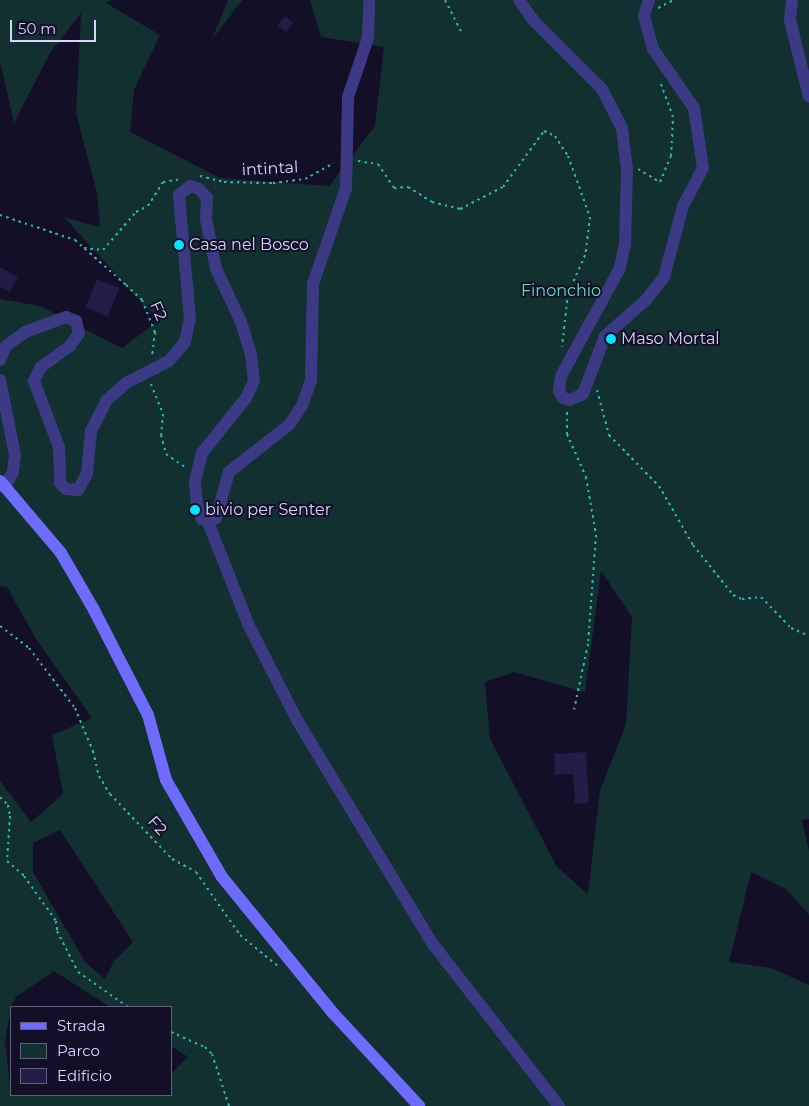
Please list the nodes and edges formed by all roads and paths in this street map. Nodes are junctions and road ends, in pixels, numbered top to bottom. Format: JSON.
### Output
{"nodes":[{"id":1,"x":369,"y":0,"type":"edge"},
{"id":2,"x":445,"y":0,"type":"edge"},
{"id":3,"x":519,"y":0,"type":"edge"},
{"id":4,"x":649,"y":0,"type":"edge"},
{"id":5,"x":792,"y":0,"type":"edge"},
{"id":6,"x":462,"y":34,"type":"dead end"},
{"id":7,"x":655,"y":74,"type":"dead end"},
{"id":8,"x":809,"y":97,"type":"edge"},
{"id":9,"x":348,"y":160,"type":"junction"},
{"id":10,"x":635,"y":164,"type":"dead end"},
{"id":11,"x":198,"y":177,"type":"dead end"},
{"id":12,"x":190,"y":179,"type":"dead end"},
{"id":13,"x":0,"y":215,"type":"edge"},
{"id":14,"x":84,"y":248,"type":"junction"},
{"id":15,"x":0,"y":360,"type":"edge"},
{"id":16,"x":568,"y":361,"type":"junction"},
{"id":17,"x":591,"y":368,"type":"junction"},
{"id":18,"x":148,"y":375,"type":"junction"},
{"id":19,"x":0,"y":380,"type":"edge"},
{"id":20,"x":570,"y":400,"type":"junction"},
{"id":21,"x":195,"y":482,"type":"junction"},
{"id":22,"x":2,"y":484,"type":"edge"},
{"id":23,"x":208,"y":522,"type":"junction"},
{"id":24,"x":0,"y":626,"type":"edge"},
{"id":25,"x":809,"y":636,"type":"edge"},
{"id":26,"x":574,"y":710,"type":"dead end"},
{"id":27,"x":0,"y":797,"type":"edge"},
{"id":28,"x":285,"y":972,"type":"dead end"},
{"id":29,"x":127,"y":1006,"type":"edge"},
{"id":30,"x":172,"y":1032,"type":"edge"},
{"id":31,"x":229,"y":1106,"type":"edge"},
{"id":32,"x":419,"y":1106,"type":"edge"},
{"id":33,"x":559,"y":1106,"type":"edge"}],
"edges":[{"from":1,"to":9,"type":"street"},
{"from":2,"to":6,"type":"path"},
{"from":3,"to":16,"type":"street"},
{"from":4,"to":17,"type":"street"},
{"from":5,"to":8,"type":"street"},
{"from":7,"to":10,"type":"path"},
{"from":9,"to":11,"type":"path","name":"intintal"},
{"from":9,"to":16,"type":"path","name":"intintal"},
{"from":9,"to":23,"type":"street"},
{"from":12,"to":14,"type":"path"},
{"from":13,"to":14,"type":"path","name":"F2"},
{"from":14,"to":18,"type":"path","name":"F2"},
{"from":15,"to":18,"type":"street"},
{"from":16,"to":20,"type":"street"},
{"from":17,"to":20,"type":"street"},
{"from":17,"to":25,"type":"path"},
{"from":18,"to":21,"type":"path"},
{"from":18,"to":21,"type":"street"},
{"from":19,"to":22,"type":"street"},
{"from":20,"to":26,"type":"path"},
{"from":21,"to":23,"type":"street"},
{"from":22,"to":32,"type":"main road"},
{"from":23,"to":33,"type":"street"},
{"from":24,"to":28,"type":"path","name":"F2"},
{"from":27,"to":29,"type":"path"},
{"from":30,"to":31,"type":"path"}]}
